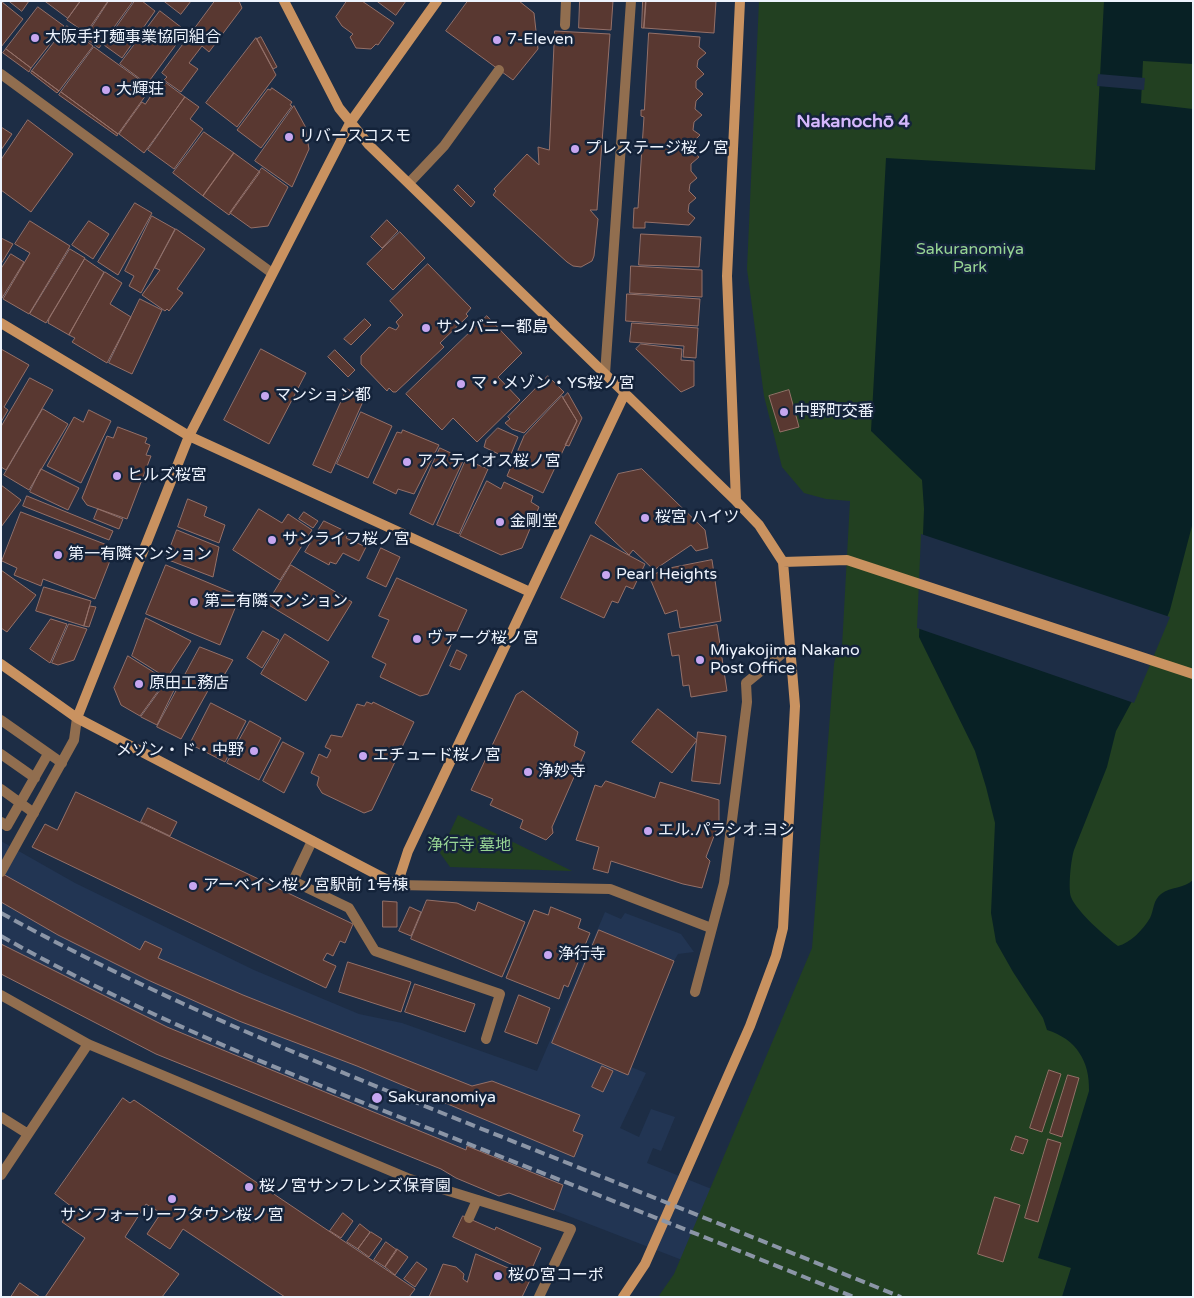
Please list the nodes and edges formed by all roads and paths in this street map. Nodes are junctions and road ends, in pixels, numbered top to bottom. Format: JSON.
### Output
{"nodes":[{"id":1,"x":284,"y":1,"type":"edge"},
{"id":2,"x":438,"y":1,"type":"edge"},
{"id":3,"x":566,"y":1,"type":"edge"},
{"id":4,"x":631,"y":1,"type":"edge"},
{"id":5,"x":740,"y":1,"type":"edge"},
{"id":6,"x":564,"y":25,"type":"dead end"},
{"id":7,"x":499,"y":70,"type":"dead end"},
{"id":8,"x":1,"y":74,"type":"edge"},
{"id":9,"x":350,"y":123,"type":"junction"},
{"id":10,"x":409,"y":183,"type":"junction"},
{"id":11,"x":272,"y":273,"type":"junction"},
{"id":12,"x":1,"y":323,"type":"edge"},
{"id":13,"x":605,"y":374,"type":"junction"},
{"id":14,"x":625,"y":392,"type":"junction"},
{"id":15,"x":188,"y":436,"type":"junction"},
{"id":16,"x":736,"y":501,"type":"junction"},
{"id":17,"x":783,"y":562,"type":"junction"},
{"id":18,"x":530,"y":592,"type":"junction"},
{"id":19,"x":789,"y":648,"type":"junction"},
{"id":20,"x":1,"y":664,"type":"edge"},
{"id":21,"x":1193,"y":674,"type":"edge"},
{"id":22,"x":77,"y":718,"type":"junction"},
{"id":23,"x":1,"y":720,"type":"edge"},
{"id":24,"x":1,"y":754,"type":"edge"},
{"id":25,"x":48,"y":754,"type":"junction"},
{"id":26,"x":62,"y":763,"type":"junction"},
{"id":27,"x":34,"y":778,"type":"junction"},
{"id":28,"x":1,"y":789,"type":"edge"},
{"id":29,"x":20,"y":802,"type":"junction"},
{"id":30,"x":34,"y":813,"type":"junction"},
{"id":31,"x":1,"y":822,"type":"edge"},
{"id":32,"x":312,"y":841,"type":"junction"},
{"id":33,"x":1,"y":872,"type":"edge"},
{"id":34,"x":397,"y":885,"type":"junction"},
{"id":35,"x":711,"y":928,"type":"junction"},
{"id":36,"x":695,"y":992,"type":"dead end"},
{"id":37,"x":1,"y":995,"type":"edge"},
{"id":38,"x":486,"y":1039,"type":"dead end"},
{"id":39,"x":88,"y":1044,"type":"junction"},
{"id":40,"x":1,"y":1117,"type":"edge"},
{"id":41,"x":28,"y":1134,"type":"junction"},
{"id":42,"x":1,"y":1175,"type":"edge"},
{"id":43,"x":477,"y":1200,"type":"junction"},
{"id":44,"x":469,"y":1218,"type":"dead end"},
{"id":45,"x":538,"y":1297,"type":"edge"},
{"id":46,"x":623,"y":1297,"type":"edge"}],
"edges":[{"from":1,"to":9,"type":"street"},
{"from":2,"to":9,"type":"street"},
{"from":3,"to":6,"type":"street"},
{"from":4,"to":13,"type":"street"},
{"from":5,"to":16,"type":"street"},
{"from":7,"to":10,"type":"street"},
{"from":8,"to":11,"type":"street"},
{"from":9,"to":10,"type":"street"},
{"from":9,"to":11,"type":"street"},
{"from":10,"to":13,"type":"street"},
{"from":11,"to":15,"type":"street"},
{"from":12,"to":15,"type":"street"},
{"from":13,"to":14,"type":"street"},
{"from":14,"to":16,"type":"street"},
{"from":14,"to":18,"type":"street"},
{"from":15,"to":18,"type":"street"},
{"from":15,"to":22,"type":"street"},
{"from":16,"to":17,"type":"street"},
{"from":17,"to":19,"type":"street"},
{"from":17,"to":21,"type":"street"},
{"from":18,"to":34,"type":"street"},
{"from":19,"to":35,"type":"street"},
{"from":19,"to":46,"type":"street"},
{"from":20,"to":22,"type":"street"},
{"from":22,"to":26,"type":"street"},
{"from":22,"to":32,"type":"street"},
{"from":23,"to":25,"type":"street"},
{"from":24,"to":27,"type":"street"},
{"from":25,"to":26,"type":"street"},
{"from":25,"to":27,"type":"street"},
{"from":26,"to":30,"type":"street"},
{"from":27,"to":29,"type":"street"},
{"from":28,"to":29,"type":"street"},
{"from":29,"to":30,"type":"street"},
{"from":29,"to":31,"type":"street"},
{"from":30,"to":33,"type":"street"},
{"from":32,"to":34,"type":"street"},
{"from":32,"to":38,"type":"street"},
{"from":34,"to":35,"type":"street"},
{"from":35,"to":36,"type":"street"},
{"from":37,"to":39,"type":"street"},
{"from":39,"to":41,"type":"street"},
{"from":39,"to":43,"type":"street"},
{"from":40,"to":41,"type":"street"},
{"from":41,"to":42,"type":"street"},
{"from":43,"to":44,"type":"street"},
{"from":43,"to":45,"type":"street"}]}
